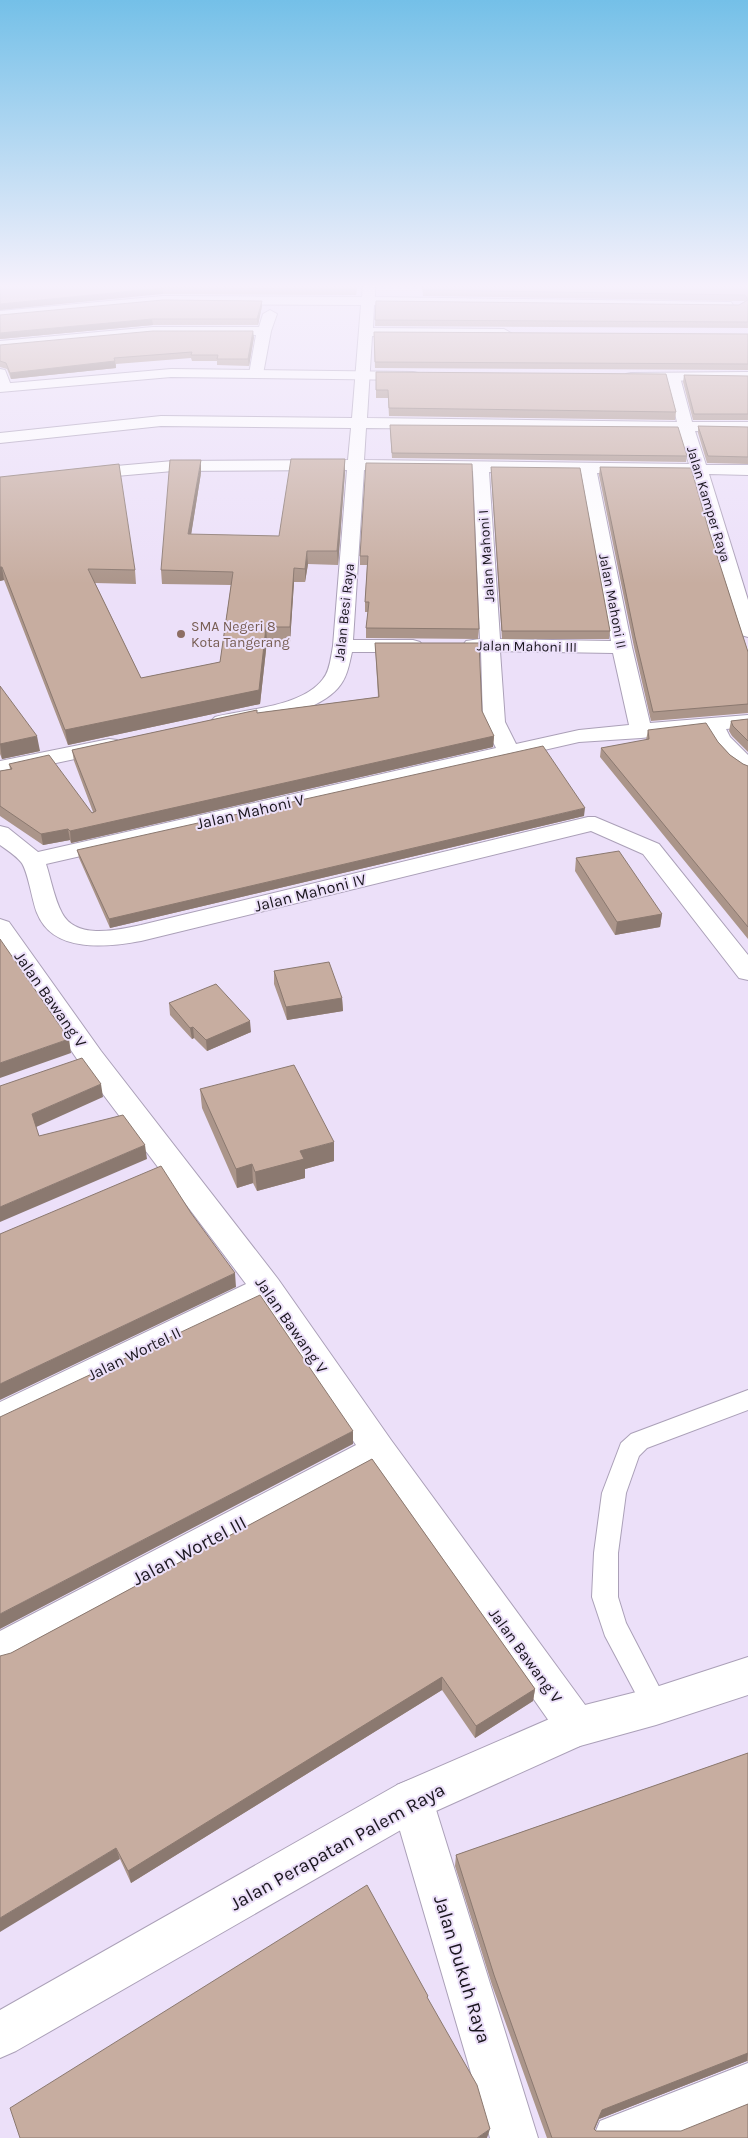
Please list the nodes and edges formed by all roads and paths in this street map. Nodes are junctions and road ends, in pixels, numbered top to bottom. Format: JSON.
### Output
{"nodes":[{"id":1,"x":48,"y":384,"type":"edge"},
{"id":2,"x":362,"y":384,"type":"edge"},
{"id":3,"x":675,"y":384,"type":"edge"},
{"id":4,"x":2,"y":388,"type":"edge"},
{"id":5,"x":358,"y":423,"type":"junction"},
{"id":6,"x":686,"y":427,"type":"junction"},
{"id":7,"x":748,"y":427,"type":"edge"},
{"id":8,"x":0,"y":438,"type":"edge"},
{"id":9,"x":356,"y":465,"type":"junction"},
{"id":10,"x":481,"y":468,"type":"junction"},
{"id":11,"x":588,"y":469,"type":"junction"},
{"id":12,"x":700,"y":470,"type":"junction"},
{"id":13,"x":748,"y":470,"type":"edge"},
{"id":14,"x":66,"y":476,"type":"edge"},
{"id":15,"x":728,"y":567,"type":"junction"},
{"id":16,"x":748,"y":567,"type":"edge"},
{"id":17,"x":747,"y":627,"type":"edge"},
{"id":18,"x":490,"y":645,"type":"junction"},
{"id":19,"x":343,"y":646,"type":"junction"},
{"id":20,"x":431,"y":646,"type":"edge"},
{"id":21,"x":451,"y":646,"type":"edge"},
{"id":22,"x":622,"y":647,"type":"junction"},
{"id":23,"x":748,"y":721,"type":"edge"},
{"id":24,"x":200,"y":726,"type":"edge"},
{"id":25,"x":717,"y":731,"type":"junction"},
{"id":26,"x":640,"y":732,"type":"junction"},
{"id":27,"x":124,"y":742,"type":"edge"},
{"id":28,"x":510,"y":752,"type":"junction"},
{"id":29,"x":0,"y":768,"type":"edge"},
{"id":30,"x":748,"y":768,"type":"edge"},
{"id":31,"x":0,"y":833,"type":"edge"},
{"id":32,"x":33,"y":860,"type":"junction"},
{"id":33,"x":0,"y":927,"type":"edge"},
{"id":34,"x":748,"y":972,"type":"edge"},
{"id":35,"x":267,"y":1288,"type":"junction"},
{"id":36,"x":748,"y":1400,"type":"edge"},
{"id":37,"x":0,"y":1418,"type":"edge"},
{"id":38,"x":379,"y":1450,"type":"junction"},
{"id":39,"x":0,"y":1651,"type":"edge"},
{"id":40,"x":748,"y":1676,"type":"edge"},
{"id":41,"x":656,"y":1706,"type":"junction"},
{"id":42,"x":577,"y":1727,"type":"junction"},
{"id":43,"x":412,"y":1800,"type":"junction"},
{"id":44,"x":0,"y":2036,"type":"edge"},
{"id":45,"x":748,"y":2086,"type":"edge"},
{"id":46,"x":514,"y":2138,"type":"edge"},
{"id":47,"x":617,"y":2138,"type":"edge"}],
"edges":[{"from":1,"to":4,"type":"street"},
{"from":2,"to":5,"type":"street","name":"Jalan Besi Raya"},
{"from":3,"to":6,"type":"street","name":"Jalan Kamper Raya"},
{"from":5,"to":6,"type":"street"},
{"from":5,"to":8,"type":"street"},
{"from":5,"to":9,"type":"street","name":"Jalan Besi Raya"},
{"from":6,"to":7,"type":"street"},
{"from":6,"to":12,"type":"street","name":"Jalan Kamper Raya"},
{"from":9,"to":10,"type":"street"},
{"from":9,"to":14,"type":"street"},
{"from":9,"to":19,"type":"street","name":"Jalan Besi Raya"},
{"from":10,"to":11,"type":"street"},
{"from":10,"to":18,"type":"street","name":"Jalan Mahoni I"},
{"from":11,"to":12,"type":"street"},
{"from":11,"to":22,"type":"street","name":"Jalan Mahoni II"},
{"from":12,"to":13,"type":"street"},
{"from":12,"to":15,"type":"street","name":"Jalan Kamper Raya"},
{"from":15,"to":16,"type":"street"},
{"from":15,"to":17,"type":"street","name":"Jalan Kamper Raya"},
{"from":18,"to":21,"type":"street","name":"Jalan Mahoni III"},
{"from":18,"to":22,"type":"street","name":"Jalan Mahoni III"},
{"from":18,"to":28,"type":"street"},
{"from":19,"to":20,"type":"street"},
{"from":19,"to":24,"type":"street","name":"Jalan Besi Raya"},
{"from":22,"to":26,"type":"street","name":"Jalan Mahoni II"},
{"from":23,"to":25,"type":"street","name":"Jalan Mahoni V"},
{"from":25,"to":26,"type":"street","name":"Jalan Mahoni V"},
{"from":25,"to":30,"type":"street"},
{"from":26,"to":28,"type":"street","name":"Jalan Mahoni V"},
{"from":27,"to":29,"type":"street"},
{"from":28,"to":32,"type":"street","name":"Jalan Mahoni V"},
{"from":31,"to":32,"type":"street"},
{"from":32,"to":34,"type":"street","name":"Jalan Mahoni IV"},
{"from":33,"to":35,"type":"street","name":"Jalan Bawang V"},
{"from":35,"to":37,"type":"street","name":"Jalan Wortel II"},
{"from":35,"to":38,"type":"street","name":"Jalan Bawang V"},
{"from":36,"to":41,"type":"lane"},
{"from":38,"to":39,"type":"street","name":"Jalan Wortel III"},
{"from":38,"to":42,"type":"street","name":"Jalan Bawang V"},
{"from":40,"to":41,"type":"street","name":"Jalan Perapatan Palem Raya"},
{"from":41,"to":42,"type":"street","name":"Jalan Perapatan Palem Raya"},
{"from":42,"to":43,"type":"street","name":"Jalan Perapatan Palem Raya"},
{"from":43,"to":44,"type":"street","name":"Jalan Perapatan Palem Raya"},
{"from":43,"to":46,"type":"street","name":"Jalan Dukuh Raya"},
{"from":45,"to":47,"type":"street"}]}
